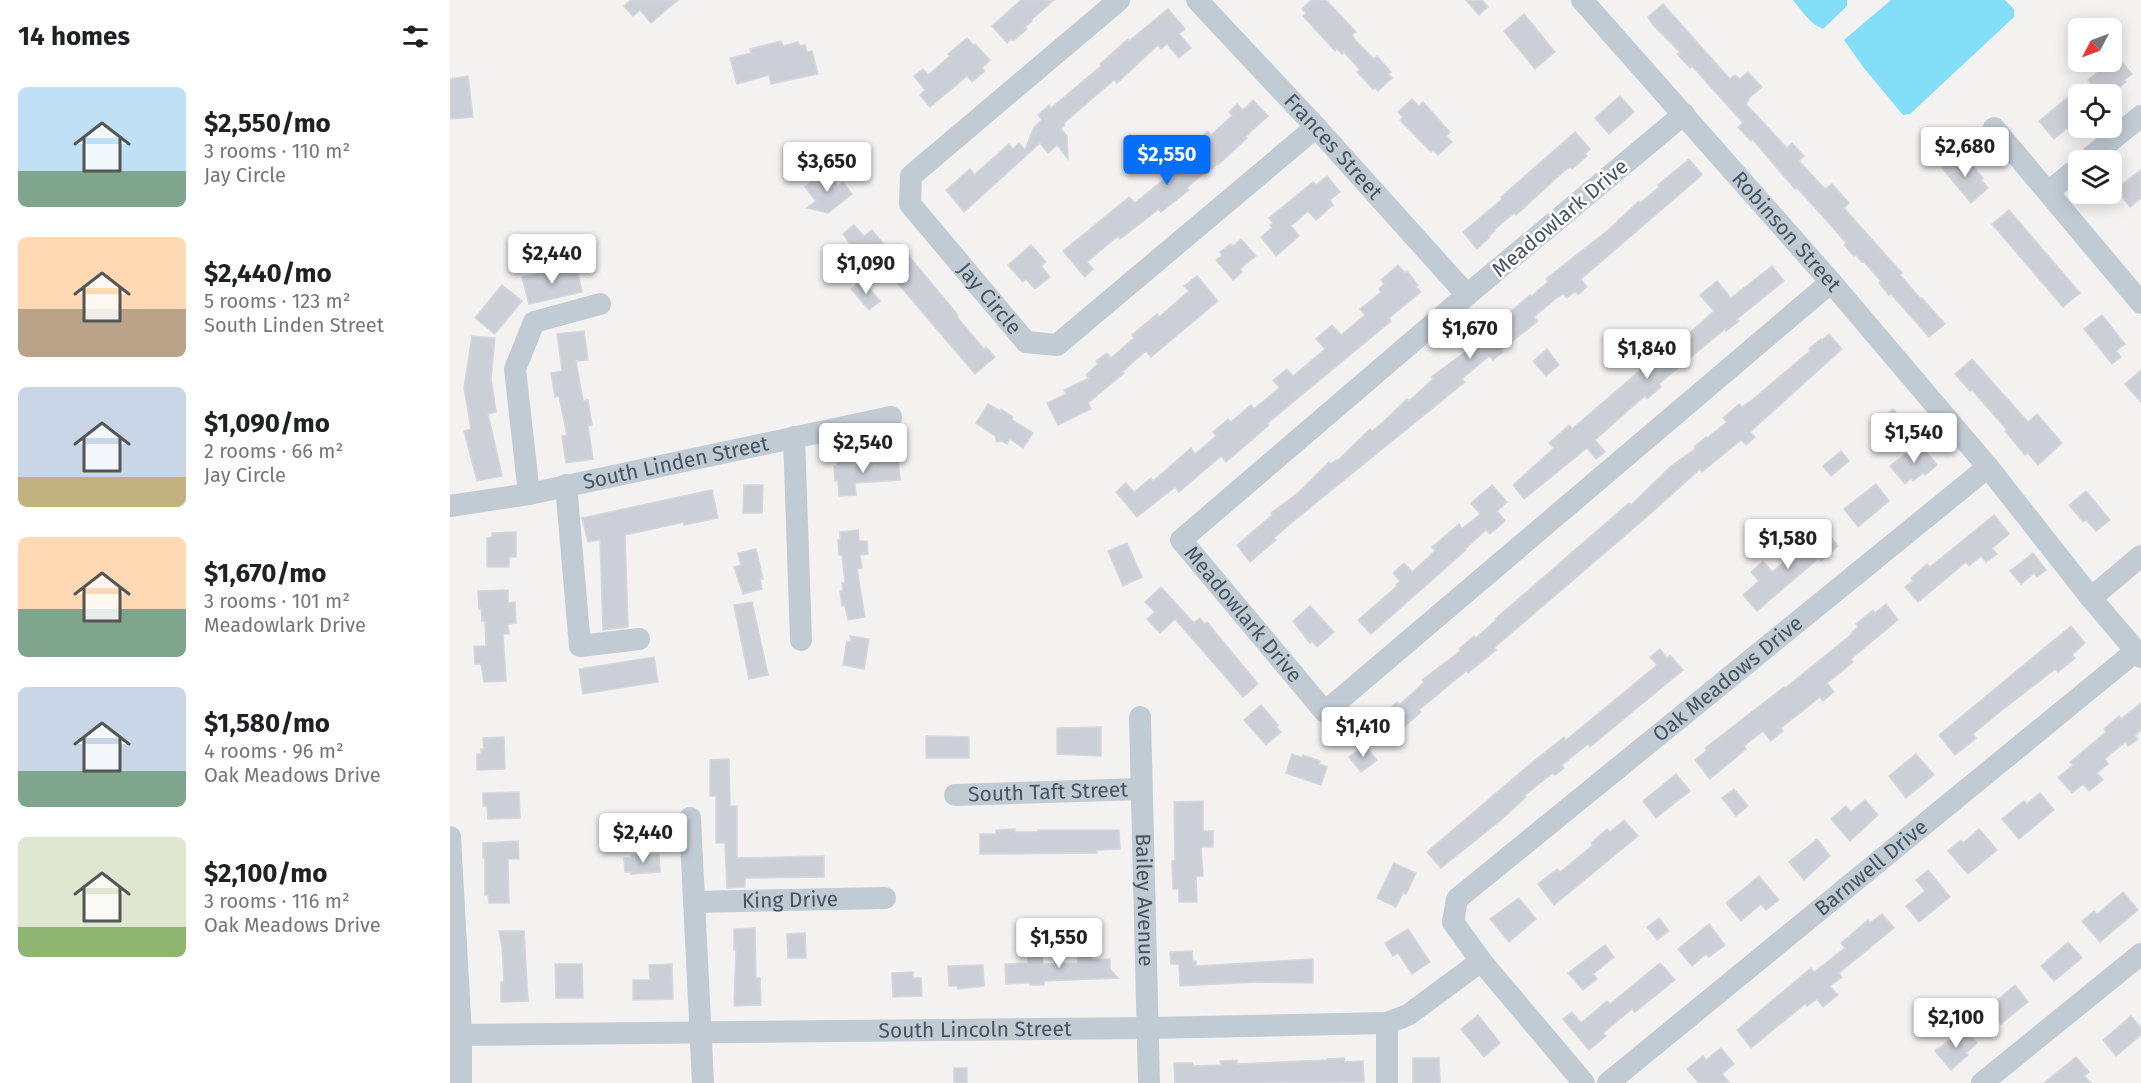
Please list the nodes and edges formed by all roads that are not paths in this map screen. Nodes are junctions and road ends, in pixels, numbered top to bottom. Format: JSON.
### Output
{"nodes":[{"id":1,"x":1119,"y":0,"type":"edge"},
{"id":2,"x":1197,"y":0,"type":"edge"},
{"id":3,"x":1582,"y":0,"type":"edge"},
{"id":4,"x":1684,"y":114,"type":"junction"},
{"id":5,"x":2141,"y":116,"type":"edge"},
{"id":6,"x":1316,"y":127,"type":"junction"},
{"id":7,"x":1994,"y":128,"type":"dead end"},
{"id":8,"x":2099,"y":150,"type":"edge"},
{"id":9,"x":2068,"y":176,"type":"edge"},
{"id":10,"x":2048,"y":192,"type":"junction"},
{"id":11,"x":1832,"y":282,"type":"junction"},
{"id":12,"x":1467,"y":295,"type":"junction"},
{"id":13,"x":2141,"y":303,"type":"edge"},
{"id":14,"x":600,"y":304,"type":"dead end"},
{"id":15,"x":891,"y":417,"type":"dead end"},
{"id":16,"x":794,"y":437,"type":"junction"},
{"id":17,"x":1988,"y":467,"type":"junction"},
{"id":18,"x":566,"y":485,"type":"junction"},
{"id":19,"x":529,"y":494,"type":"junction"},
{"id":20,"x":450,"y":506,"type":"edge"},
{"id":21,"x":2141,"y":556,"type":"edge"},
{"id":22,"x":2091,"y":598,"type":"junction"},
{"id":23,"x":639,"y":639,"type":"dead end"},
{"id":24,"x":801,"y":640,"type":"dead end"},
{"id":25,"x":2138,"y":654,"type":"edge"},
{"id":26,"x":1140,"y":717,"type":"dead end"},
{"id":27,"x":1141,"y":789,"type":"junction"},
{"id":28,"x":956,"y":795,"type":"dead end"},
{"id":29,"x":690,"y":818,"type":"dead end"},
{"id":30,"x":450,"y":837,"type":"edge"},
{"id":31,"x":885,"y":898,"type":"dead end"},
{"id":32,"x":694,"y":902,"type":"junction"},
{"id":33,"x":2141,"y":954,"type":"edge"},
{"id":34,"x":1481,"y":961,"type":"junction"},
{"id":35,"x":1387,"y":1023,"type":"junction"},
{"id":36,"x":1148,"y":1028,"type":"junction"},
{"id":37,"x":702,"y":1032,"type":"junction"},
{"id":38,"x":455,"y":1035,"type":"edge"},
{"id":39,"x":461,"y":1083,"type":"edge"},
{"id":40,"x":703,"y":1083,"type":"edge"},
{"id":41,"x":1149,"y":1083,"type":"edge"},
{"id":42,"x":1388,"y":1083,"type":"edge"},
{"id":43,"x":1584,"y":1083,"type":"edge"},
{"id":44,"x":1608,"y":1083,"type":"edge"},
{"id":45,"x":1982,"y":1083,"type":"edge"}],
"edges":[{"from":1,"to":6,"type":"street","name":"Jay Circle"},
{"from":2,"to":6,"type":"street","name":"Frances Street"},
{"from":3,"to":4,"type":"street","name":"Robinson Street"},
{"from":4,"to":11,"type":"street","name":"Robinson Street"},
{"from":4,"to":12,"type":"street","name":"Meadowlark Drive"},
{"from":5,"to":8,"type":"street"},
{"from":6,"to":12,"type":"street","name":"Frances Street"},
{"from":7,"to":10,"type":"street"},
{"from":9,"to":10,"type":"street"},
{"from":10,"to":13,"type":"street"},
{"from":11,"to":12,"type":"street","name":"Meadowlark Drive"},
{"from":11,"to":17,"type":"street","name":"Robinson Street"},
{"from":14,"to":19,"type":"street"},
{"from":15,"to":16,"type":"street","name":"South Linden Street"},
{"from":16,"to":18,"type":"street","name":"South Linden Street"},
{"from":16,"to":24,"type":"street"},
{"from":17,"to":22,"type":"street"},
{"from":17,"to":34,"type":"street","name":"Oak Meadows Drive"},
{"from":18,"to":19,"type":"street","name":"South Linden Street"},
{"from":18,"to":23,"type":"street","name":"South Linden Street"},
{"from":19,"to":20,"type":"street","name":"South Linden Street"},
{"from":21,"to":22,"type":"street"},
{"from":22,"to":25,"type":"street"},
{"from":25,"to":44,"type":"street","name":"Barnwell Drive"},
{"from":26,"to":27,"type":"street","name":"Bailey Avenue"},
{"from":27,"to":28,"type":"street","name":"South Taft Street"},
{"from":27,"to":36,"type":"street","name":"Bailey Avenue"},
{"from":29,"to":32,"type":"street"},
{"from":30,"to":38,"type":"street"},
{"from":31,"to":32,"type":"street","name":"King Drive"},
{"from":32,"to":37,"type":"street"},
{"from":33,"to":45,"type":"street"},
{"from":34,"to":35,"type":"street","name":"South Lincoln Street"},
{"from":34,"to":43,"type":"street","name":"Oak Meadows Drive"},
{"from":35,"to":36,"type":"street","name":"South Lincoln Street"},
{"from":35,"to":42,"type":"street"},
{"from":36,"to":37,"type":"street","name":"South Lincoln Street"},
{"from":36,"to":41,"type":"street","name":"Bailey Avenue"},
{"from":37,"to":38,"type":"street","name":"South Lincoln Street"},
{"from":37,"to":40,"type":"street"},
{"from":38,"to":39,"type":"street"}]}
